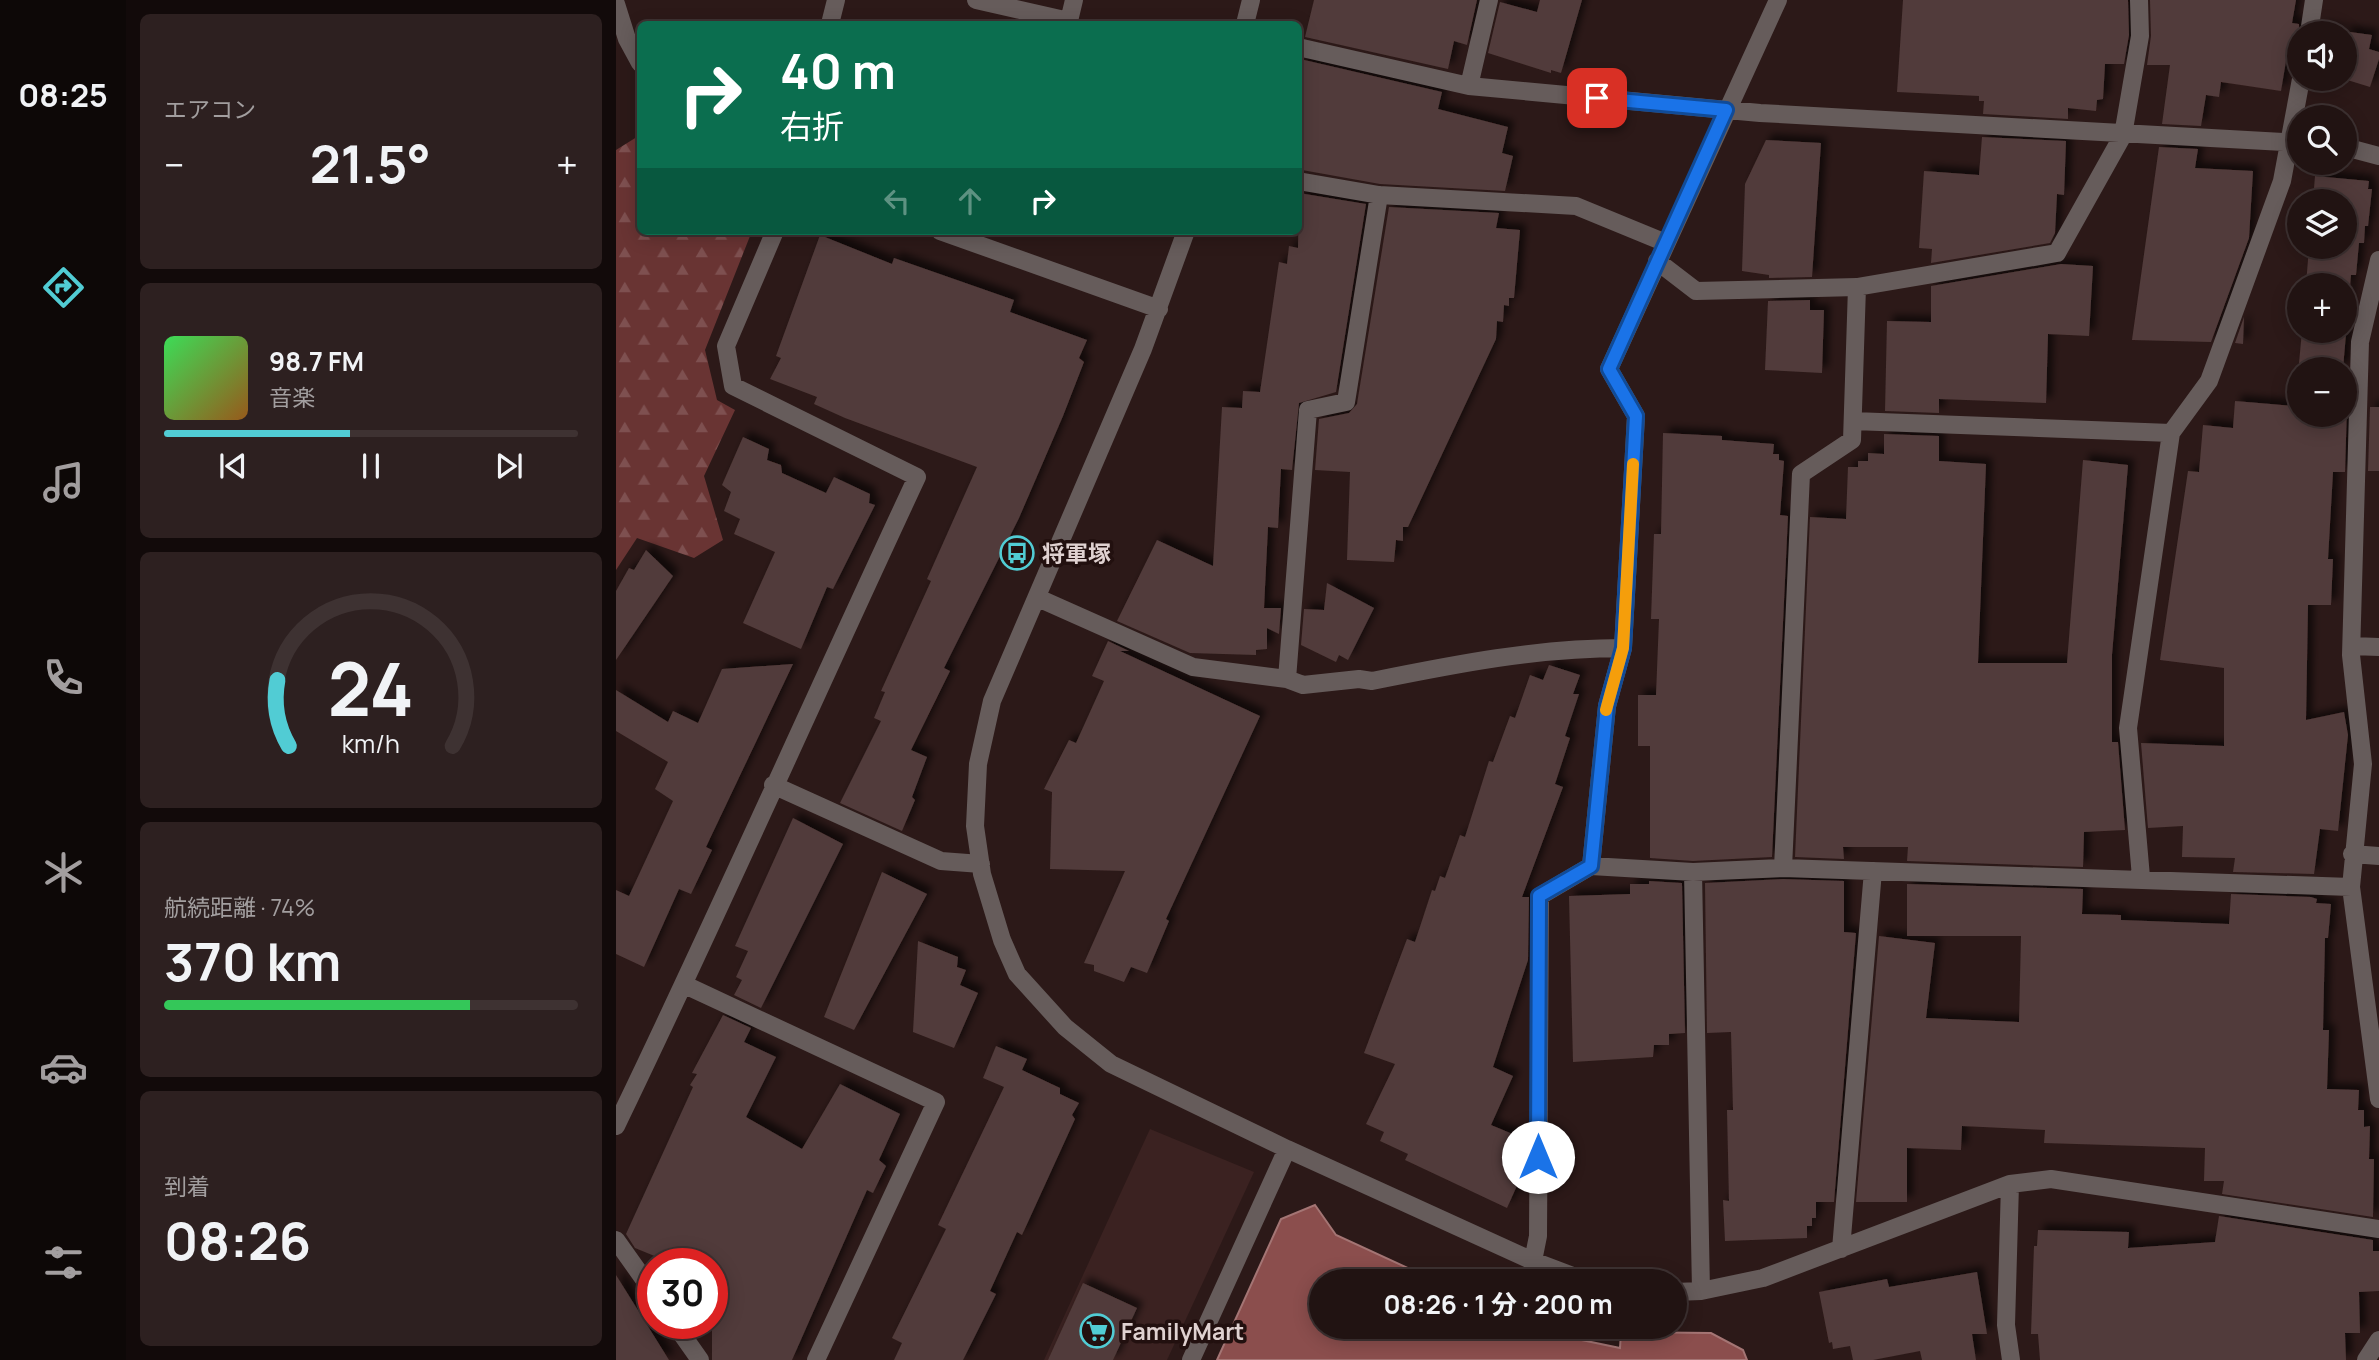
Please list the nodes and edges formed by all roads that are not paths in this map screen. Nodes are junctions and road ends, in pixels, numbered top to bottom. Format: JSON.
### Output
{"nodes":[{"id":1,"x":836,"y":0,"type":"edge"},
{"id":2,"x":976,"y":0,"type":"edge"},
{"id":3,"x":1074,"y":0,"type":"edge"},
{"id":4,"x":1251,"y":0,"type":"edge"},
{"id":5,"x":1489,"y":0,"type":"edge"},
{"id":6,"x":1778,"y":0,"type":"edge"},
{"id":7,"x":2139,"y":0,"type":"edge"},
{"id":8,"x":2314,"y":0,"type":"edge"},
{"id":9,"x":616,"y":4,"type":"edge"},
{"id":10,"x":831,"y":21,"type":"edge"},
{"id":11,"x":1065,"y":21,"type":"edge"},
{"id":12,"x":1069,"y":21,"type":"edge"},
{"id":13,"x":1246,"y":21,"type":"edge"},
{"id":14,"x":2311,"y":21,"type":"edge"},
{"id":15,"x":1302,"y":48,"type":"edge"},
{"id":16,"x":637,"y":57,"type":"edge"},
{"id":17,"x":1469,"y":86,"type":"junction"},
{"id":18,"x":1726,"y":110,"type":"junction"},
{"id":19,"x":2123,"y":135,"type":"junction"},
{"id":20,"x":2287,"y":143,"type":"edge"},
{"id":21,"x":2357,"y":148,"type":"edge"},
{"id":22,"x":2379,"y":156,"type":"edge"},
{"id":23,"x":2287,"y":166,"type":"edge"},
{"id":24,"x":1302,"y":182,"type":"edge"},
{"id":25,"x":1379,"y":195,"type":"junction"},
{"id":26,"x":773,"y":235,"type":"edge"},
{"id":27,"x":951,"y":235,"type":"edge"},
{"id":28,"x":1185,"y":235,"type":"edge"},
{"id":29,"x":1665,"y":243,"type":"junction"},
{"id":30,"x":2379,"y":260,"type":"edge"},
{"id":31,"x":1657,"y":261,"type":"junction"},
{"id":32,"x":1857,"y":287,"type":"junction"},
{"id":33,"x":1159,"y":309,"type":"junction"},
{"id":34,"x":1853,"y":421,"type":"junction"},
{"id":35,"x":2171,"y":433,"type":"junction"},
{"id":36,"x":1038,"y":598,"type":"junction"},
{"id":37,"x":2351,"y":646,"type":"junction"},
{"id":38,"x":2379,"y":647,"type":"edge"},
{"id":39,"x":1623,"y":648,"type":"junction"},
{"id":40,"x":1287,"y":679,"type":"junction"},
{"id":41,"x":773,"y":785,"type":"junction"},
{"id":42,"x":2352,"y":854,"type":"junction"},
{"id":43,"x":2379,"y":856,"type":"edge"},
{"id":44,"x":981,"y":864,"type":"junction"},
{"id":45,"x":1591,"y":866,"type":"junction"},
{"id":46,"x":1783,"y":868,"type":"junction"},
{"id":47,"x":1873,"y":871,"type":"junction"},
{"id":48,"x":1693,"y":872,"type":"junction"},
{"id":49,"x":2141,"y":877,"type":"junction"},
{"id":50,"x":2351,"y":887,"type":"junction"},
{"id":51,"x":685,"y":985,"type":"junction"},
{"id":52,"x":2379,"y":1099,"type":"edge"},
{"id":53,"x":616,"y":1126,"type":"edge"},
{"id":54,"x":1287,"y":1149,"type":"junction"},
{"id":55,"x":2010,"y":1184,"type":"junction"},
{"id":56,"x":2379,"y":1229,"type":"edge"},
{"id":57,"x":616,"y":1240,"type":"edge"},
{"id":58,"x":1841,"y":1249,"type":"junction"},
{"id":59,"x":1533,"y":1261,"type":"junction"},
{"id":60,"x":1554,"y":1269,"type":"edge"},
{"id":61,"x":637,"y":1270,"type":"edge"},
{"id":62,"x":1701,"y":1291,"type":"junction"},
{"id":63,"x":1687,"y":1292,"type":"edge"},
{"id":64,"x":685,"y":1339,"type":"edge"},
{"id":65,"x":2379,"y":1340,"type":"edge"},
{"id":66,"x":700,"y":1360,"type":"edge"},
{"id":67,"x":816,"y":1360,"type":"edge"},
{"id":68,"x":1191,"y":1360,"type":"edge"},
{"id":69,"x":2011,"y":1360,"type":"edge"},
{"id":70,"x":2367,"y":1360,"type":"edge"}],
"edges":[{"from":1,"to":10,"type":"street"},
{"from":2,"to":11,"type":"street"},
{"from":3,"to":12,"type":"street"},
{"from":4,"to":13,"type":"street"},
{"from":5,"to":17,"type":"street"},
{"from":6,"to":18,"type":"street"},
{"from":7,"to":19,"type":"street"},
{"from":8,"to":14,"type":"street"},
{"from":9,"to":16,"type":"street"},
{"from":15,"to":17,"type":"street"},
{"from":17,"to":18,"type":"street"},
{"from":18,"to":19,"type":"street"},
{"from":18,"to":29,"type":"street"},
{"from":19,"to":20,"type":"street"},
{"from":19,"to":32,"type":"street"},
{"from":21,"to":22,"type":"street"},
{"from":23,"to":35,"type":"street"},
{"from":24,"to":25,"type":"street"},
{"from":25,"to":29,"type":"street"},
{"from":25,"to":40,"type":"street"},
{"from":26,"to":41,"type":"street"},
{"from":27,"to":33,"type":"street"},
{"from":28,"to":33,"type":"street"},
{"from":29,"to":31,"type":"street"},
{"from":30,"to":37,"type":"street"},
{"from":31,"to":32,"type":"street"},
{"from":31,"to":39,"type":"street"},
{"from":32,"to":34,"type":"street"},
{"from":33,"to":36,"type":"street"},
{"from":34,"to":35,"type":"street"},
{"from":34,"to":46,"type":"street"},
{"from":35,"to":49,"type":"street"},
{"from":36,"to":40,"type":"street"},
{"from":36,"to":44,"type":"street"},
{"from":37,"to":38,"type":"street"},
{"from":37,"to":42,"type":"street"},
{"from":39,"to":40,"type":"street"},
{"from":39,"to":45,"type":"street"},
{"from":41,"to":44,"type":"street"},
{"from":41,"to":51,"type":"street"},
{"from":42,"to":43,"type":"street"},
{"from":42,"to":50,"type":"street"},
{"from":44,"to":54,"type":"street"},
{"from":45,"to":48,"type":"street"},
{"from":45,"to":59,"type":"street"},
{"from":46,"to":47,"type":"street"},
{"from":46,"to":48,"type":"street"},
{"from":47,"to":49,"type":"street"},
{"from":47,"to":58,"type":"street"},
{"from":48,"to":62,"type":"street"},
{"from":49,"to":50,"type":"street"},
{"from":50,"to":52,"type":"street"},
{"from":51,"to":53,"type":"street"},
{"from":51,"to":67,"type":"street"},
{"from":54,"to":59,"type":"street"},
{"from":54,"to":68,"type":"street"},
{"from":55,"to":56,"type":"street"},
{"from":55,"to":58,"type":"street"},
{"from":55,"to":69,"type":"street"},
{"from":57,"to":61,"type":"street"},
{"from":58,"to":62,"type":"street"},
{"from":59,"to":60,"type":"street"},
{"from":62,"to":63,"type":"street"},
{"from":64,"to":66,"type":"street"},
{"from":65,"to":70,"type":"street"}]}
